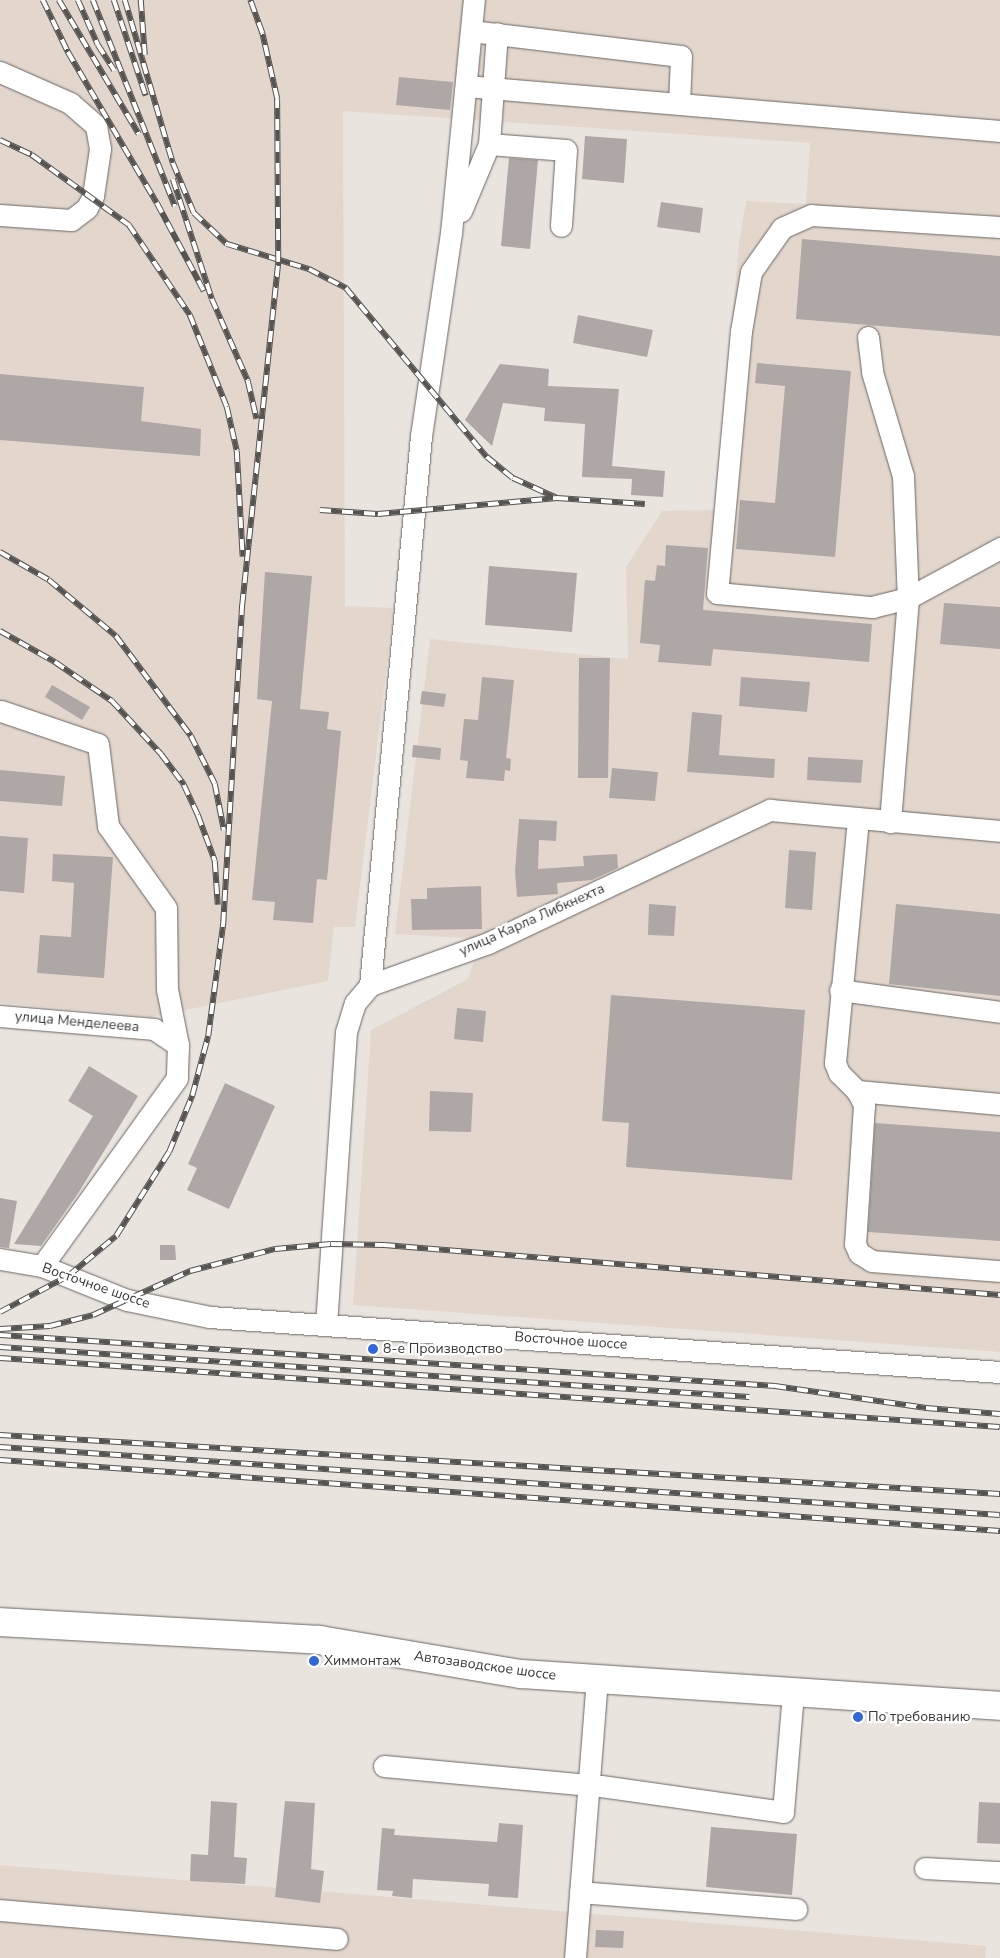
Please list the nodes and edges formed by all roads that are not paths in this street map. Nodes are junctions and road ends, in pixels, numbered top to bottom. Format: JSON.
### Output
{"nodes":[{"id":1,"x":474,"y":0,"type":"edge"},
{"id":2,"x":471,"y":31,"type":"junction"},
{"id":3,"x":497,"y":33,"type":"junction"},
{"id":4,"x":0,"y":72,"type":"edge"},
{"id":5,"x":466,"y":86,"type":"junction"},
{"id":6,"x":493,"y":89,"type":"junction"},
{"id":7,"x":680,"y":104,"type":"junction"},
{"id":8,"x":1000,"y":131,"type":"edge"},
{"id":9,"x":489,"y":144,"type":"junction"},
{"id":10,"x":0,"y":215,"type":"edge"},
{"id":11,"x":561,"y":226,"type":"dead end"},
{"id":12,"x":1000,"y":227,"type":"edge"},
{"id":13,"x":452,"y":233,"type":"junction"},
{"id":14,"x":868,"y":337,"type":"dead end"},
{"id":15,"x":1000,"y":548,"type":"edge"},
{"id":16,"x":908,"y":598,"type":"junction"},
{"id":17,"x":1,"y":711,"type":"edge"},
{"id":18,"x":858,"y":819,"type":"junction"},
{"id":19,"x":890,"y":822,"type":"junction"},
{"id":20,"x":1000,"y":831,"type":"edge"},
{"id":21,"x":370,"y":985,"type":"junction"},
{"id":22,"x":840,"y":990,"type":"junction"},
{"id":23,"x":1000,"y":1012,"type":"edge"},
{"id":24,"x":0,"y":1016,"type":"edge"},
{"id":25,"x":178,"y":1045,"type":"junction"},
{"id":26,"x":857,"y":1091,"type":"junction"},
{"id":27,"x":1000,"y":1104,"type":"edge"},
{"id":28,"x":0,"y":1259,"type":"edge"},
{"id":29,"x":42,"y":1266,"type":"junction"},
{"id":30,"x":1000,"y":1271,"type":"edge"},
{"id":31,"x":326,"y":1325,"type":"junction"},
{"id":32,"x":1000,"y":1372,"type":"edge"},
{"id":33,"x":0,"y":1622,"type":"edge"},
{"id":34,"x":596,"y":1679,"type":"junction"},
{"id":35,"x":793,"y":1692,"type":"junction"},
{"id":36,"x":1000,"y":1706,"type":"edge"},
{"id":37,"x":384,"y":1766,"type":"dead end"},
{"id":38,"x":588,"y":1785,"type":"junction"},
{"id":39,"x":925,"y":1868,"type":"dead end"},
{"id":40,"x":1000,"y":1872,"type":"edge"},
{"id":41,"x":580,"y":1892,"type":"junction"},
{"id":42,"x":796,"y":1909,"type":"dead end"},
{"id":43,"x":0,"y":1910,"type":"edge"},
{"id":44,"x":337,"y":1938,"type":"dead end"},
{"id":45,"x":575,"y":1958,"type":"edge"}],
"edges":[{"from":1,"to":2,"type":"street"},
{"from":2,"to":3,"type":"street"},
{"from":2,"to":5,"type":"street"},
{"from":3,"to":6,"type":"street"},
{"from":3,"to":7,"type":"street"},
{"from":4,"to":10,"type":"street"},
{"from":5,"to":6,"type":"street"},
{"from":5,"to":13,"type":"street"},
{"from":6,"to":7,"type":"street"},
{"from":6,"to":9,"type":"street"},
{"from":7,"to":8,"type":"street"},
{"from":9,"to":11,"type":"street"},
{"from":9,"to":13,"type":"street"},
{"from":12,"to":16,"type":"street"},
{"from":13,"to":21,"type":"street"},
{"from":14,"to":16,"type":"street"},
{"from":15,"to":16,"type":"street"},
{"from":16,"to":19,"type":"street"},
{"from":17,"to":25,"type":"street"},
{"from":18,"to":19,"type":"street","name":"улица Карла Либкнехта"},
{"from":18,"to":21,"type":"street","name":"улица Карла Либкнехта"},
{"from":18,"to":22,"type":"street"},
{"from":19,"to":20,"type":"street","name":"улица Карла Либкнехта"},
{"from":21,"to":31,"type":"street"},
{"from":22,"to":23,"type":"street"},
{"from":22,"to":26,"type":"street"},
{"from":24,"to":25,"type":"street","name":"улица Менделеева"},
{"from":25,"to":29,"type":"street"},
{"from":26,"to":27,"type":"street"},
{"from":26,"to":30,"type":"street"},
{"from":28,"to":29,"type":"street","name":"Восточное шоссе"},
{"from":29,"to":31,"type":"street","name":"Восточное шоссе"},
{"from":31,"to":32,"type":"street","name":"Восточное шоссе"},
{"from":33,"to":34,"type":"main road","name":"Автозаводское шоссе"},
{"from":34,"to":35,"type":"main road","name":"Автозаводское шоссе"},
{"from":34,"to":38,"type":"street"},
{"from":35,"to":36,"type":"main road","name":"Автозаводское шоссе"},
{"from":35,"to":38,"type":"street"},
{"from":37,"to":38,"type":"street"},
{"from":38,"to":41,"type":"street"},
{"from":39,"to":40,"type":"street"},
{"from":41,"to":42,"type":"street"},
{"from":41,"to":45,"type":"street"},
{"from":43,"to":44,"type":"street"}]}
